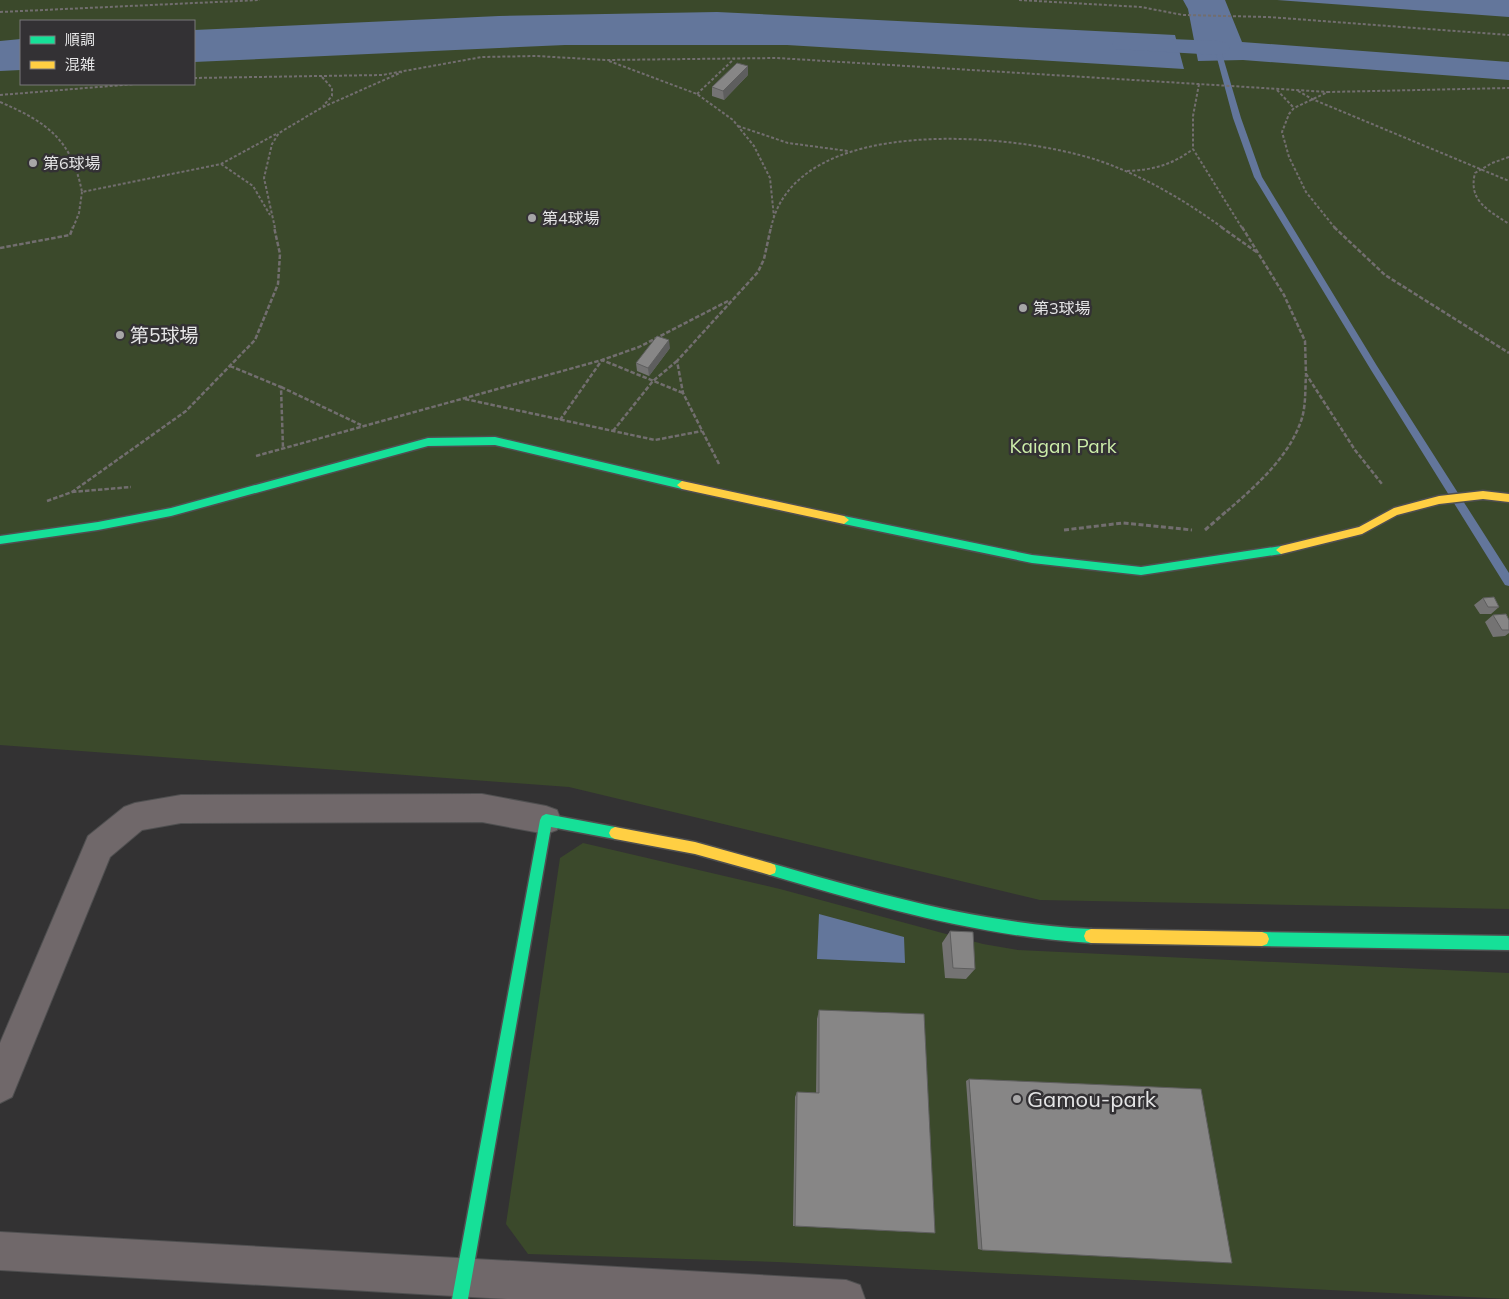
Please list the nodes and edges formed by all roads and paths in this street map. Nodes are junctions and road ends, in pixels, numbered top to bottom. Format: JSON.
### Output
{"nodes":[{"id":1,"x":260,"y":0,"type":"edge"},
{"id":2,"x":1019,"y":0,"type":"edge"},
{"id":3,"x":0,"y":12,"type":"edge"},
{"id":4,"x":1509,"y":34,"type":"edge"},
{"id":5,"x":734,"y":59,"type":"junction"},
{"id":6,"x":605,"y":60,"type":"junction"},
{"id":7,"x":407,"y":70,"type":"junction"},
{"id":8,"x":321,"y":77,"type":"junction"},
{"id":9,"x":195,"y":78,"type":"edge"},
{"id":10,"x":1199,"y":84,"type":"junction"},
{"id":11,"x":123,"y":85,"type":"edge"},
{"id":12,"x":1509,"y":88,"type":"edge"},
{"id":13,"x":1277,"y":90,"type":"junction"},
{"id":14,"x":1298,"y":91,"type":"junction"},
{"id":15,"x":1328,"y":92,"type":"junction"},
{"id":16,"x":697,"y":94,"type":"junction"},
{"id":17,"x":0,"y":95,"type":"edge"},
{"id":18,"x":1312,"y":99,"type":"junction"},
{"id":19,"x":0,"y":102,"type":"edge"},
{"id":20,"x":321,"y":108,"type":"junction"},
{"id":21,"x":1294,"y":108,"type":"junction"},
{"id":22,"x":737,"y":126,"type":"junction"},
{"id":23,"x":279,"y":133,"type":"junction"},
{"id":24,"x":1193,"y":149,"type":"junction"},
{"id":25,"x":850,"y":151,"type":"junction"},
{"id":26,"x":1509,"y":157,"type":"edge"},
{"id":27,"x":221,"y":164,"type":"junction"},
{"id":28,"x":1482,"y":169,"type":"junction"},
{"id":29,"x":1126,"y":171,"type":"junction"},
{"id":30,"x":1509,"y":182,"type":"edge"},
{"id":31,"x":82,"y":192,"type":"junction"},
{"id":32,"x":272,"y":217,"type":"junction"},
{"id":33,"x":774,"y":218,"type":"junction"},
{"id":34,"x":1509,"y":224,"type":"edge"},
{"id":35,"x":0,"y":248,"type":"edge"},
{"id":36,"x":1258,"y":253,"type":"junction"},
{"id":37,"x":731,"y":300,"type":"junction"},
{"id":38,"x":1509,"y":353,"type":"edge"},
{"id":39,"x":602,"y":360,"type":"junction"},
{"id":40,"x":678,"y":361,"type":"junction"},
{"id":41,"x":230,"y":366,"type":"junction"},
{"id":42,"x":1306,"y":374,"type":"junction"},
{"id":43,"x":653,"y":381,"type":"junction"},
{"id":44,"x":281,"y":387,"type":"junction"},
{"id":45,"x":683,"y":393,"type":"junction"},
{"id":46,"x":465,"y":399,"type":"junction"},
{"id":47,"x":560,"y":420,"type":"junction"},
{"id":48,"x":362,"y":426,"type":"junction"},
{"id":49,"x":613,"y":431,"type":"junction"},
{"id":50,"x":702,"y":431,"type":"junction"},
{"id":51,"x":283,"y":448,"type":"junction"},
{"id":52,"x":256,"y":456,"type":"dead end"},
{"id":53,"x":723,"y":471,"type":"dead end"},
{"id":54,"x":135,"y":486,"type":"dead end"},
{"id":55,"x":1375,"y":490,"type":"dead end"},
{"id":56,"x":72,"y":492,"type":"junction"},
{"id":57,"x":1509,"y":498,"type":"edge"},
{"id":58,"x":45,"y":502,"type":"dead end"},
{"id":59,"x":1194,"y":530,"type":"dead end"},
{"id":60,"x":1056,"y":532,"type":"dead end"},
{"id":61,"x":1209,"y":532,"type":"dead end"},
{"id":62,"x":0,"y":540,"type":"edge"},
{"id":63,"x":546,"y":820,"type":"junction"},
{"id":64,"x":1509,"y":943,"type":"edge"},
{"id":65,"x":0,"y":1085,"type":"edge"},
{"id":66,"x":0,"y":1251,"type":"edge"},
{"id":67,"x":462,"y":1288,"type":"edge"},
{"id":68,"x":846,"y":1299,"type":"edge"}],
"edges":[{"from":1,"to":3,"type":"path"},
{"from":2,"to":4,"type":"path"},
{"from":5,"to":6,"type":"path"},
{"from":5,"to":10,"type":"path"},
{"from":5,"to":16,"type":"path"},
{"from":6,"to":7,"type":"path"},
{"from":6,"to":16,"type":"path"},
{"from":7,"to":8,"type":"path"},
{"from":7,"to":20,"type":"path"},
{"from":8,"to":9,"type":"path"},
{"from":8,"to":20,"type":"path"},
{"from":10,"to":13,"type":"path"},
{"from":10,"to":24,"type":"path"},
{"from":11,"to":17,"type":"path"},
{"from":12,"to":15,"type":"path"},
{"from":13,"to":14,"type":"path"},
{"from":13,"to":21,"type":"path"},
{"from":14,"to":15,"type":"path"},
{"from":14,"to":18,"type":"path"},
{"from":15,"to":18,"type":"path"},
{"from":16,"to":22,"type":"path"},
{"from":18,"to":21,"type":"path"},
{"from":18,"to":28,"type":"path"},
{"from":19,"to":31,"type":"path"},
{"from":20,"to":23,"type":"path"},
{"from":21,"to":38,"type":"path"},
{"from":22,"to":25,"type":"path"},
{"from":22,"to":33,"type":"path"},
{"from":23,"to":27,"type":"path"},
{"from":23,"to":32,"type":"path"},
{"from":24,"to":29,"type":"path"},
{"from":24,"to":36,"type":"path"},
{"from":25,"to":29,"type":"path"},
{"from":25,"to":33,"type":"path"},
{"from":26,"to":28,"type":"path"},
{"from":27,"to":31,"type":"path"},
{"from":27,"to":32,"type":"path"},
{"from":28,"to":30,"type":"path"},
{"from":28,"to":34,"type":"path"},
{"from":29,"to":36,"type":"path"},
{"from":31,"to":35,"type":"path"},
{"from":32,"to":41,"type":"path"},
{"from":33,"to":37,"type":"path"},
{"from":36,"to":42,"type":"path"},
{"from":37,"to":39,"type":"path"},
{"from":37,"to":40,"type":"path"},
{"from":39,"to":43,"type":"path"},
{"from":39,"to":46,"type":"path"},
{"from":39,"to":47,"type":"path"},
{"from":40,"to":43,"type":"path"},
{"from":40,"to":45,"type":"path"},
{"from":41,"to":44,"type":"path"},
{"from":41,"to":56,"type":"path"},
{"from":42,"to":55,"type":"path"},
{"from":42,"to":61,"type":"path"},
{"from":43,"to":45,"type":"path"},
{"from":43,"to":49,"type":"path"},
{"from":44,"to":48,"type":"path"},
{"from":44,"to":51,"type":"path"},
{"from":45,"to":50,"type":"path"},
{"from":46,"to":47,"type":"path"},
{"from":46,"to":48,"type":"path"},
{"from":47,"to":49,"type":"path"},
{"from":48,"to":51,"type":"path"},
{"from":49,"to":50,"type":"path"},
{"from":50,"to":53,"type":"path"},
{"from":51,"to":52,"type":"path"},
{"from":54,"to":56,"type":"path"},
{"from":56,"to":58,"type":"path"},
{"from":57,"to":62,"type":"street"},
{"from":59,"to":60,"type":"path"},
{"from":63,"to":64,"type":"street"},
{"from":63,"to":65,"type":"street"},
{"from":63,"to":67,"type":"street"},
{"from":66,"to":67,"type":"street"},
{"from":67,"to":68,"type":"street"}]}
